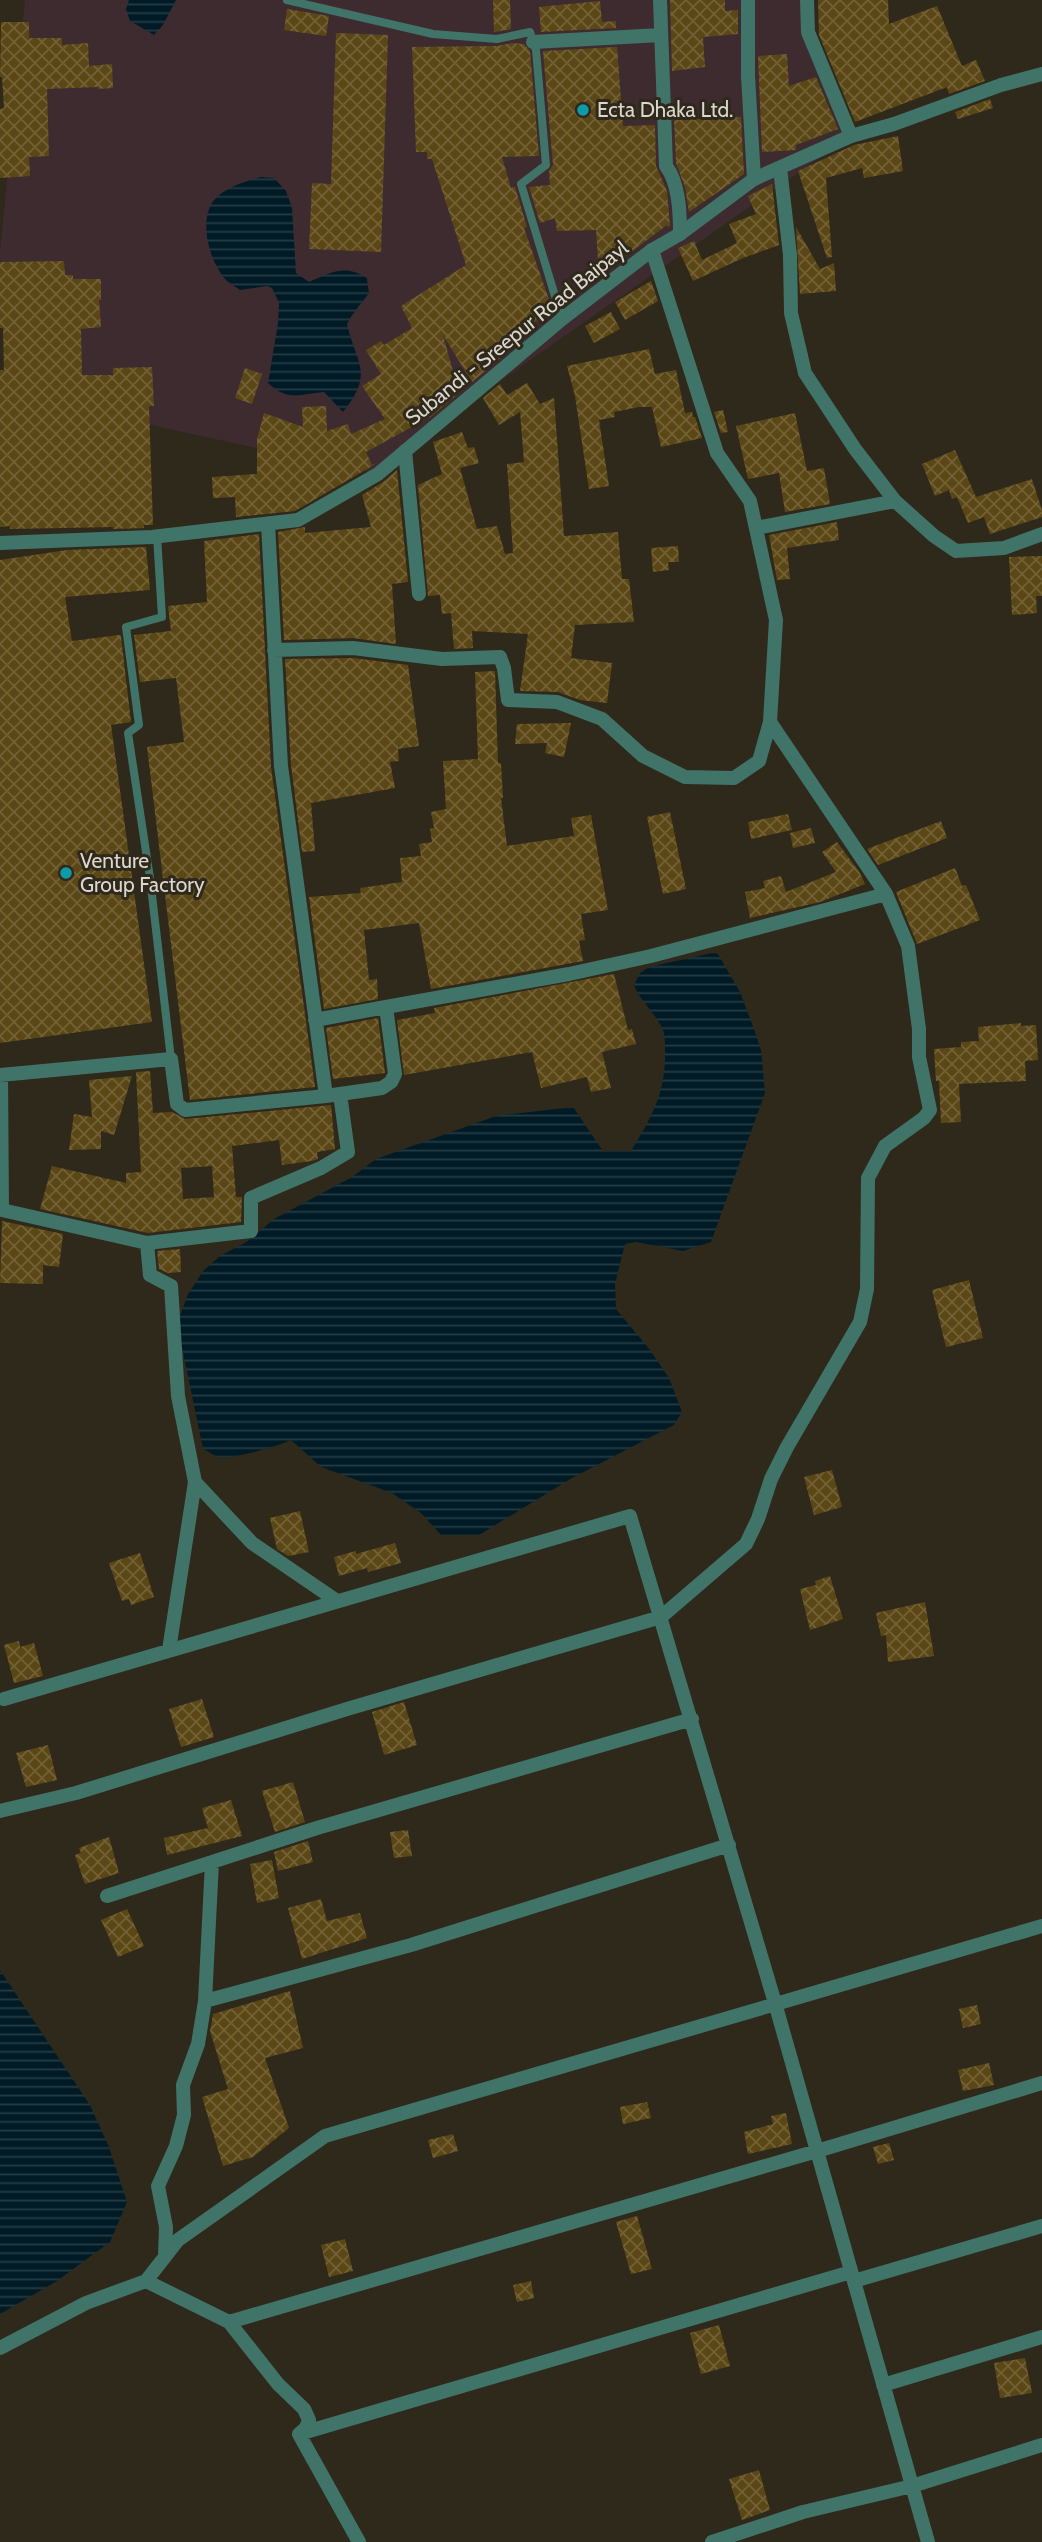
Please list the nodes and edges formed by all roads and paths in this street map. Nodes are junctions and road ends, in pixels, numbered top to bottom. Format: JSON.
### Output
{"nodes":[{"id":1,"x":287,"y":0,"type":"edge"},
{"id":2,"x":660,"y":0,"type":"edge"},
{"id":3,"x":748,"y":0,"type":"edge"},
{"id":4,"x":807,"y":0,"type":"edge"},
{"id":5,"x":661,"y":35,"type":"junction"},
{"id":6,"x":533,"y":42,"type":"junction"},
{"id":7,"x":1042,"y":74,"type":"edge"},
{"id":8,"x":851,"y":136,"type":"junction"},
{"id":9,"x":780,"y":168,"type":"junction"},
{"id":10,"x":754,"y":180,"type":"junction"},
{"id":11,"x":680,"y":234,"type":"junction"},
{"id":12,"x":652,"y":250,"type":"junction"},
{"id":13,"x":562,"y":320,"type":"junction"},
{"id":14,"x":405,"y":451,"type":"junction"},
{"id":15,"x":895,"y":501,"type":"junction"},
{"id":16,"x":268,"y":524,"type":"junction"},
{"id":17,"x":756,"y":528,"type":"junction"},
{"id":18,"x":1042,"y":534,"type":"edge"},
{"id":19,"x":158,"y":536,"type":"junction"},
{"id":20,"x":0,"y":543,"type":"edge"},
{"id":21,"x":419,"y":594,"type":"dead end"},
{"id":22,"x":274,"y":650,"type":"junction"},
{"id":23,"x":770,"y":722,"type":"junction"},
{"id":24,"x":886,"y":894,"type":"junction"},
{"id":25,"x":386,"y":1007,"type":"junction"},
{"id":26,"x":315,"y":1020,"type":"junction"},
{"id":27,"x":171,"y":1059,"type":"junction"},
{"id":28,"x":1,"y":1075,"type":"edge"},
{"id":29,"x":333,"y":1095,"type":"junction"},
{"id":30,"x":146,"y":1243,"type":"junction"},
{"id":31,"x":195,"y":1482,"type":"junction"},
{"id":32,"x":337,"y":1601,"type":"junction"},
{"id":33,"x":661,"y":1617,"type":"junction"},
{"id":34,"x":169,"y":1650,"type":"junction"},
{"id":35,"x":4,"y":1699,"type":"dead end"},
{"id":36,"x":692,"y":1719,"type":"junction"},
{"id":37,"x":0,"y":1811,"type":"edge"},
{"id":38,"x":729,"y":1845,"type":"junction"},
{"id":39,"x":212,"y":1862,"type":"junction"},
{"id":40,"x":107,"y":1896,"type":"dead end"},
{"id":41,"x":1042,"y":1926,"type":"edge"},
{"id":42,"x":205,"y":2001,"type":"junction"},
{"id":43,"x":775,"y":2003,"type":"junction"},
{"id":44,"x":1042,"y":2083,"type":"edge"},
{"id":45,"x":817,"y":2151,"type":"junction"},
{"id":46,"x":1042,"y":2226,"type":"edge"},
{"id":47,"x":165,"y":2257,"type":"junction"},
{"id":48,"x":852,"y":2276,"type":"junction"},
{"id":49,"x":146,"y":2281,"type":"junction"},
{"id":50,"x":229,"y":2322,"type":"junction"},
{"id":51,"x":1042,"y":2337,"type":"edge"},
{"id":52,"x":0,"y":2348,"type":"edge"},
{"id":53,"x":883,"y":2385,"type":"junction"},
{"id":54,"x":299,"y":2434,"type":"junction"},
{"id":55,"x":1042,"y":2445,"type":"edge"},
{"id":56,"x":912,"y":2486,"type":"junction"},
{"id":57,"x":359,"y":2542,"type":"edge"},
{"id":58,"x":712,"y":2542,"type":"edge"},
{"id":59,"x":928,"y":2542,"type":"edge"}],
"edges":[{"from":1,"to":6,"type":"lane"},
{"from":2,"to":5,"type":"street"},
{"from":3,"to":10,"type":"street"},
{"from":4,"to":8,"type":"street"},
{"from":5,"to":6,"type":"street"},
{"from":5,"to":11,"type":"street"},
{"from":6,"to":13,"type":"lane"},
{"from":7,"to":8,"type":"street","name":"Subandi - Sreepur Road Baipayl"},
{"from":8,"to":9,"type":"street","name":"Subandi - Sreepur Road Baipayl"},
{"from":9,"to":10,"type":"street","name":"Subandi - Sreepur Road Baipayl"},
{"from":9,"to":15,"type":"street"},
{"from":10,"to":11,"type":"street","name":"Subandi - Sreepur Road Baipayl"},
{"from":11,"to":12,"type":"street","name":"Subandi - Sreepur Road Baipayl"},
{"from":12,"to":13,"type":"street","name":"Subandi - Sreepur Road Baipayl"},
{"from":12,"to":17,"type":"street"},
{"from":13,"to":14,"type":"street","name":"Subandi - Sreepur Road Baipayl"},
{"from":14,"to":16,"type":"street","name":"Subandi - Sreepur Road Baipayl"},
{"from":14,"to":21,"type":"street"},
{"from":15,"to":17,"type":"street"},
{"from":15,"to":18,"type":"street"},
{"from":16,"to":19,"type":"street","name":"Subandi - Sreepur Road Baipayl"},
{"from":16,"to":22,"type":"street"},
{"from":17,"to":23,"type":"street"},
{"from":19,"to":20,"type":"street","name":"Subandi - Sreepur Road Baipayl"},
{"from":19,"to":27,"type":"lane"},
{"from":22,"to":23,"type":"street"},
{"from":22,"to":26,"type":"street"},
{"from":23,"to":24,"type":"street"},
{"from":24,"to":25,"type":"street"},
{"from":24,"to":33,"type":"street"},
{"from":25,"to":26,"type":"street"},
{"from":25,"to":29,"type":"street"},
{"from":26,"to":29,"type":"street"},
{"from":27,"to":28,"type":"street"},
{"from":27,"to":29,"type":"street"},
{"from":28,"to":30,"type":"street"},
{"from":29,"to":30,"type":"street"},
{"from":30,"to":31,"type":"street"},
{"from":31,"to":32,"type":"street"},
{"from":31,"to":34,"type":"street"},
{"from":32,"to":33,"type":"street"},
{"from":32,"to":34,"type":"street"},
{"from":33,"to":36,"type":"street"},
{"from":33,"to":37,"type":"street"},
{"from":34,"to":35,"type":"street"},
{"from":36,"to":38,"type":"street"},
{"from":36,"to":39,"type":"street"},
{"from":38,"to":42,"type":"street"},
{"from":38,"to":43,"type":"street"},
{"from":39,"to":40,"type":"street"},
{"from":39,"to":42,"type":"street"},
{"from":41,"to":43,"type":"street"},
{"from":42,"to":47,"type":"street"},
{"from":43,"to":45,"type":"street"},
{"from":43,"to":47,"type":"street"},
{"from":44,"to":45,"type":"street"},
{"from":45,"to":48,"type":"street"},
{"from":45,"to":50,"type":"street"},
{"from":46,"to":48,"type":"street"},
{"from":47,"to":49,"type":"street"},
{"from":48,"to":53,"type":"street"},
{"from":48,"to":54,"type":"street"},
{"from":49,"to":50,"type":"street"},
{"from":49,"to":52,"type":"street"},
{"from":50,"to":54,"type":"street"},
{"from":51,"to":53,"type":"street"},
{"from":53,"to":56,"type":"street"},
{"from":54,"to":57,"type":"street"},
{"from":55,"to":56,"type":"street"},
{"from":56,"to":58,"type":"street"},
{"from":56,"to":59,"type":"street"}]}
